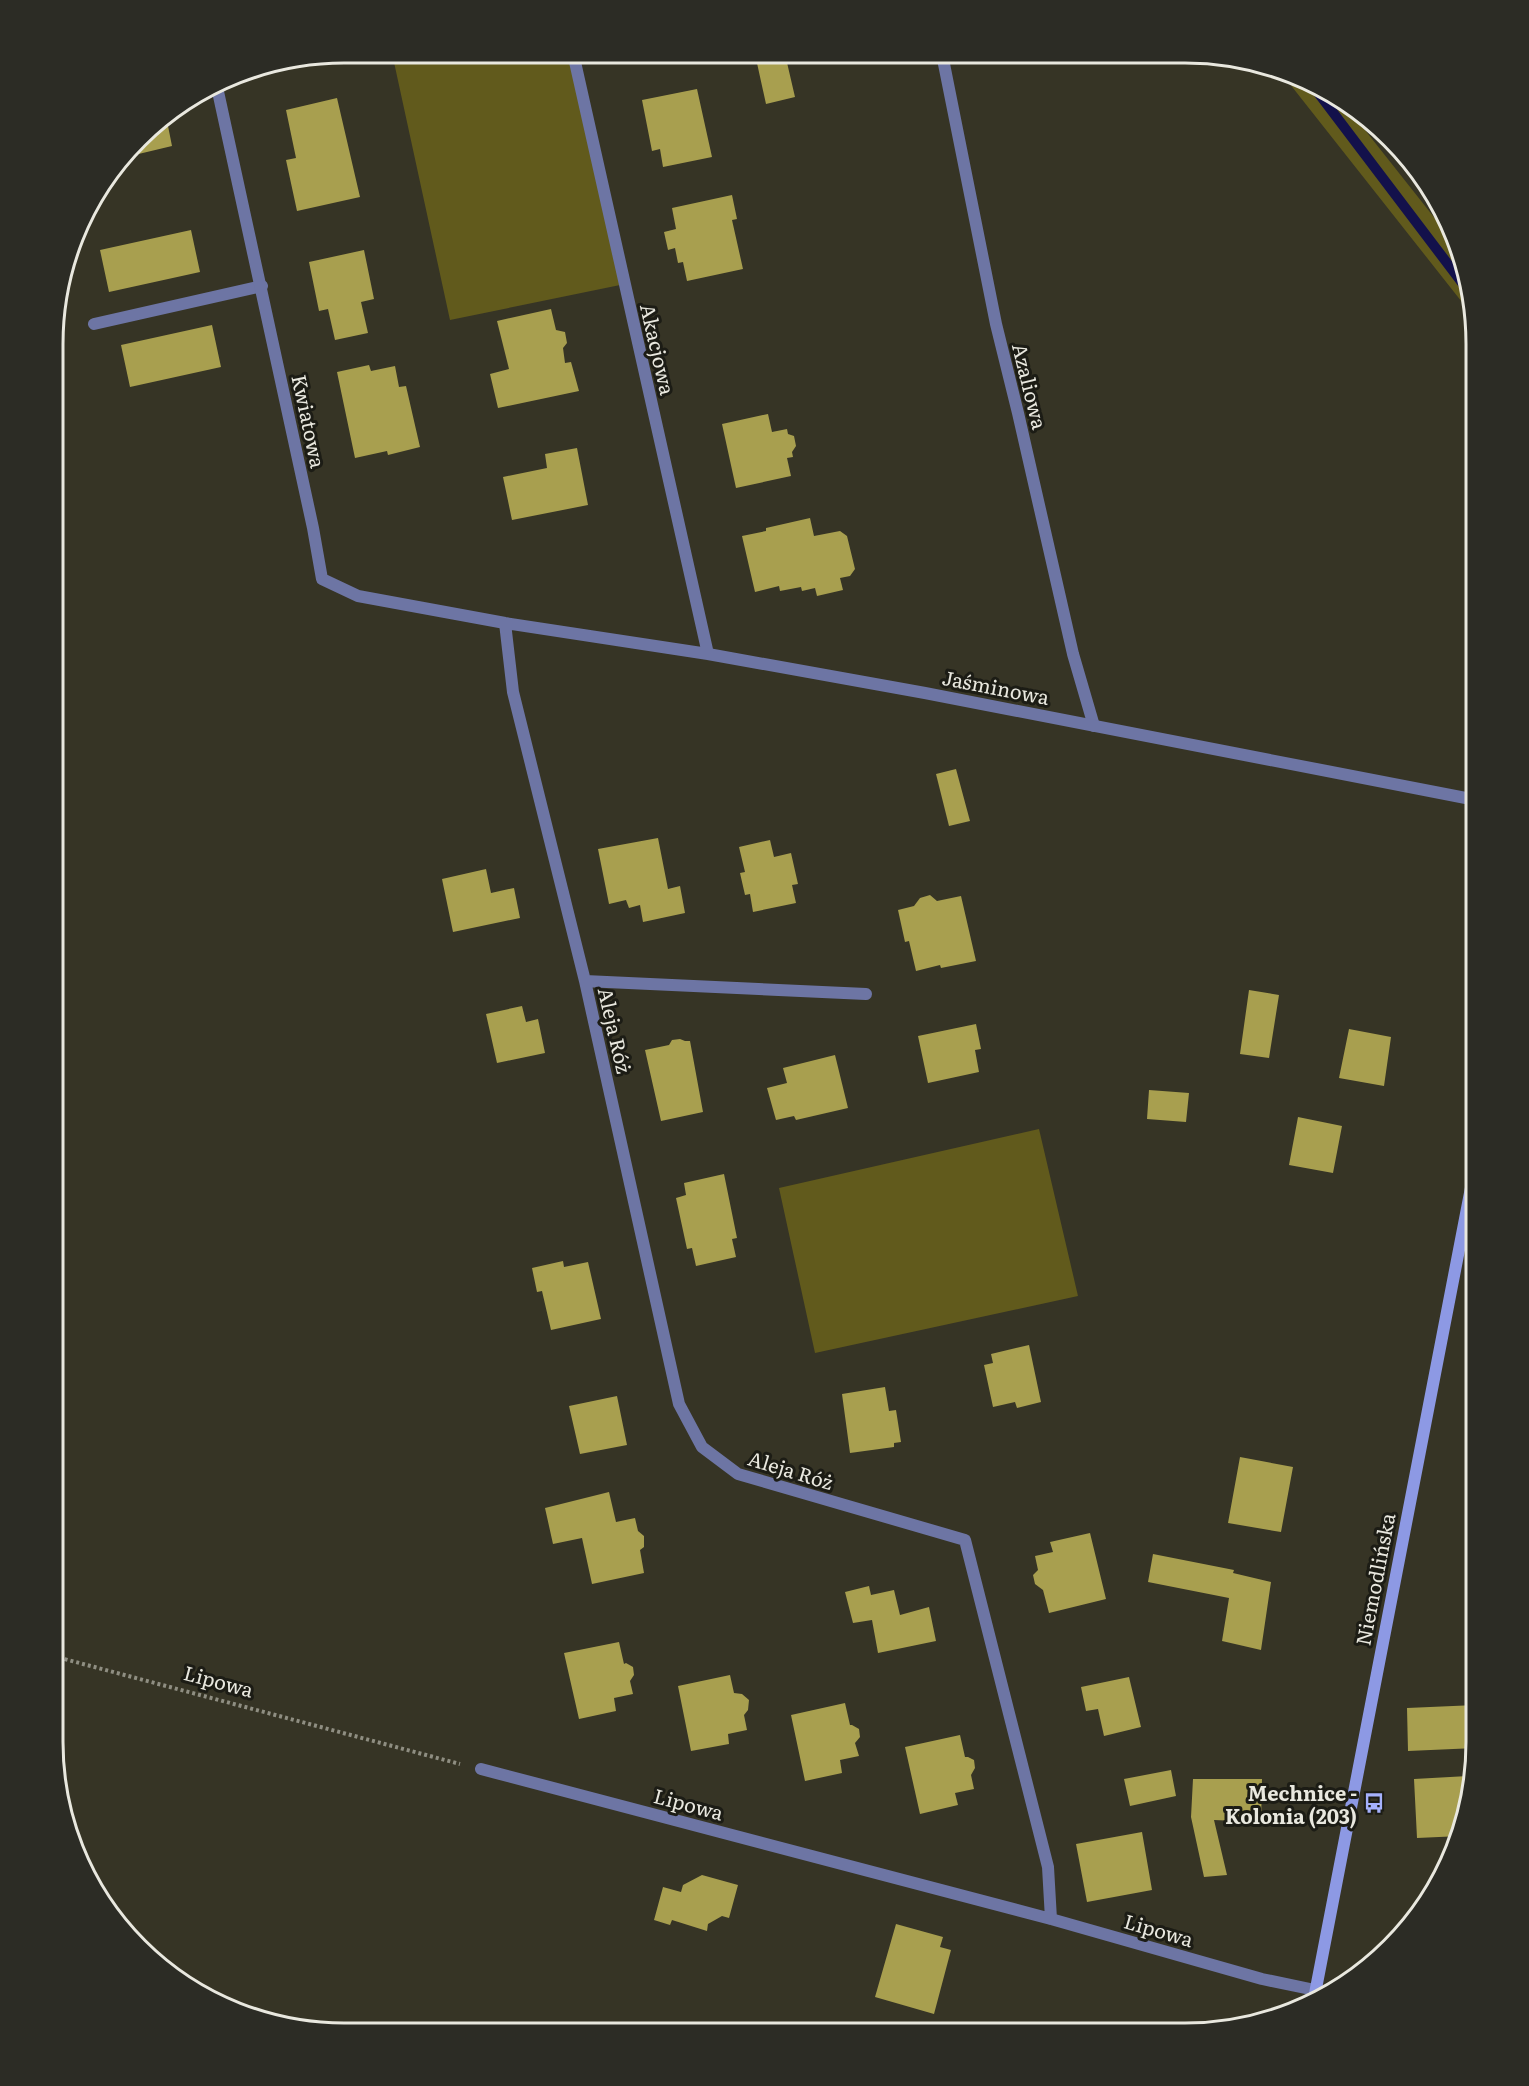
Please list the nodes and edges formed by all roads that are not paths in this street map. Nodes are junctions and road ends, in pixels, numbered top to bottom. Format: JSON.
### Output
{"nodes":[{"id":1,"x":575,"y":63,"type":"edge"},
{"id":2,"x":944,"y":63,"type":"edge"},
{"id":3,"x":218,"y":92,"type":"edge"},
{"id":4,"x":262,"y":286,"type":"junction"},
{"id":5,"x":94,"y":324,"type":"dead end"},
{"id":6,"x":505,"y":623,"type":"junction"},
{"id":7,"x":708,"y":654,"type":"junction"},
{"id":8,"x":1094,"y":726,"type":"junction"},
{"id":9,"x":1466,"y":798,"type":"edge"},
{"id":10,"x":585,"y":981,"type":"junction"},
{"id":11,"x":866,"y":994,"type":"dead end"},
{"id":12,"x":1466,"y":1212,"type":"edge"},
{"id":13,"x":481,"y":1769,"type":"road end"},
{"id":14,"x":1051,"y":1919,"type":"junction"},
{"id":15,"x":1315,"y":1990,"type":"joint"}],
"edges":[{"from":1,"to":7,"type":"street","name":"Akacjowa"},
{"from":2,"to":8,"type":"street","name":"Azaliowa"},
{"from":3,"to":4,"type":"street","name":"Kwiatowa"},
{"from":4,"to":5,"type":"street"},
{"from":4,"to":6,"type":"street","name":"Kwiatowa"},
{"from":6,"to":7,"type":"street","name":"Jaśminowa"},
{"from":6,"to":10,"type":"street","name":"Aleja Róż"},
{"from":7,"to":8,"type":"street","name":"Jaśminowa"},
{"from":8,"to":9,"type":"street","name":"Jaśminowa"},
{"from":10,"to":11,"type":"street","name":"Aleja Róż"},
{"from":10,"to":14,"type":"street","name":"Aleja Róż"},
{"from":12,"to":15,"type":"main road","name":"Niemodlińska"},
{"from":13,"to":14,"type":"street","name":"Lipowa"},
{"from":14,"to":15,"type":"street","name":"Lipowa"}]}
